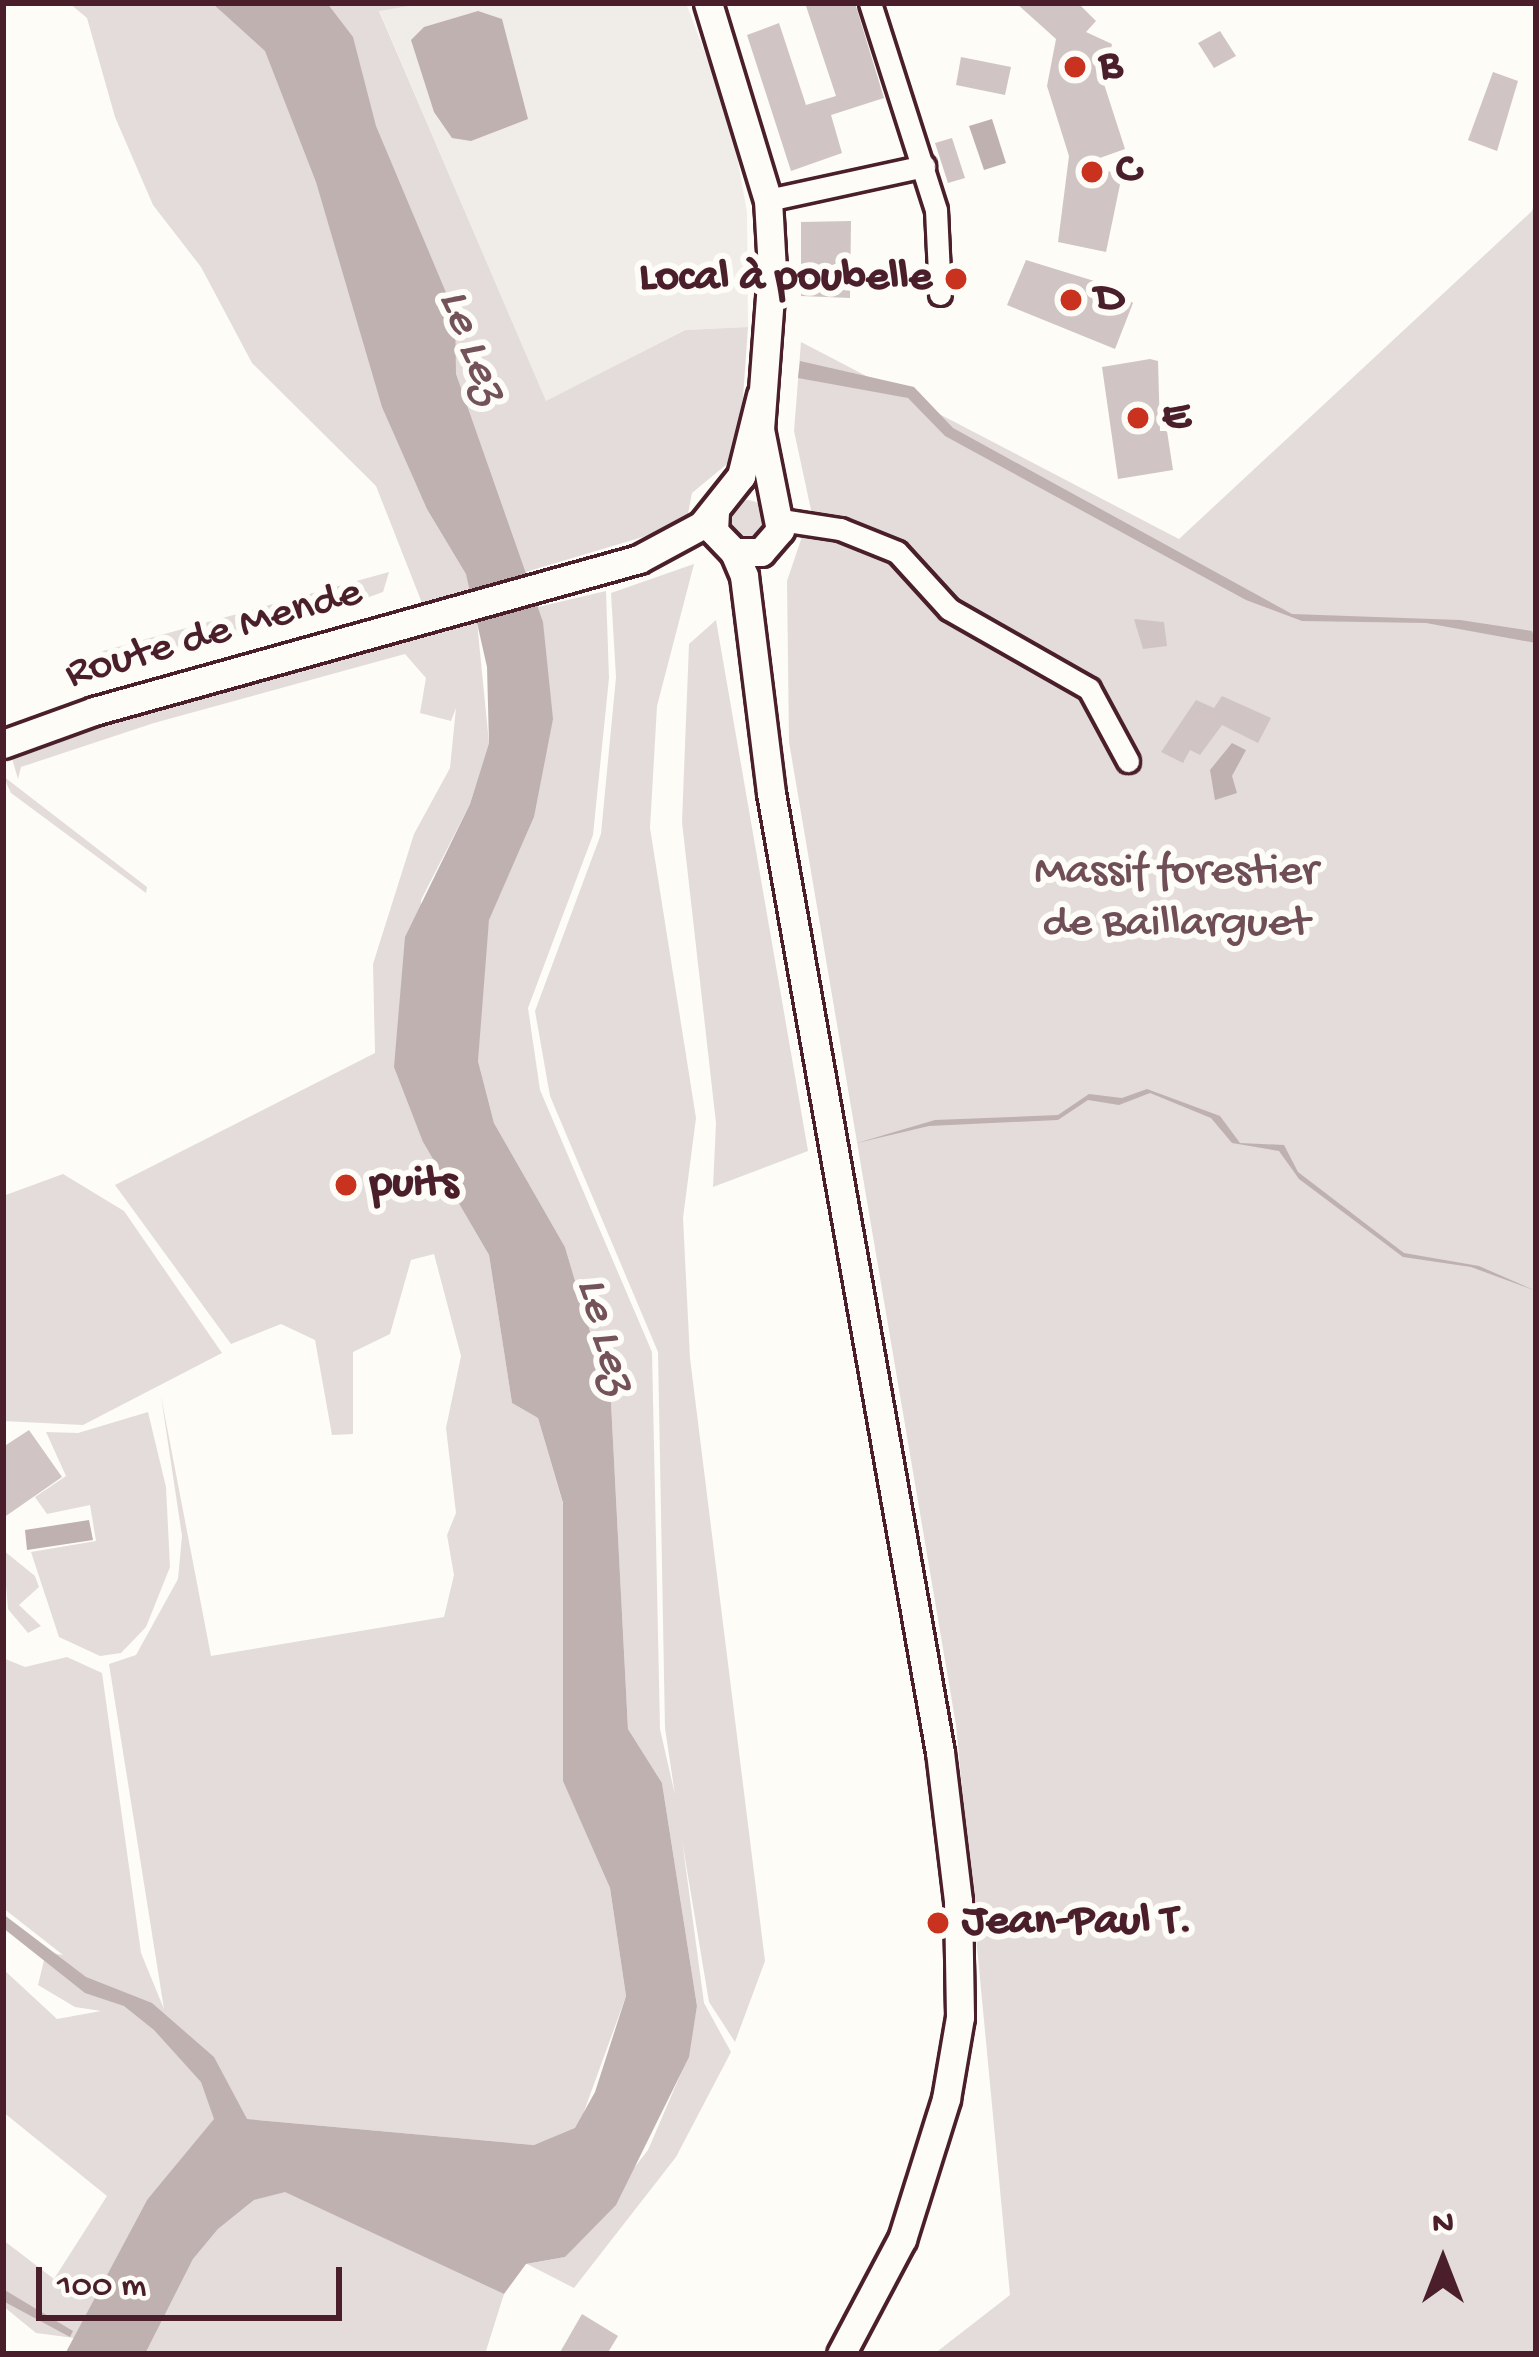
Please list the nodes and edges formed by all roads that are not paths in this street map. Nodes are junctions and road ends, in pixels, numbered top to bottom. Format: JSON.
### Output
{"nodes":[{"id":1,"x":708,"y":3,"type":"edge"},
{"id":2,"x":870,"y":3,"type":"edge"},
{"id":3,"x":924,"y":166,"type":"junction"},
{"id":4,"x":767,"y":200,"type":"junction"},
{"id":5,"x":940,"y":293,"type":"dead end"},
{"id":6,"x":761,"y":394,"type":"junction"},
{"id":7,"x":722,"y":501,"type":"junction"},
{"id":8,"x":779,"y":511,"type":"junction"},
{"id":9,"x":674,"y":542,"type":"junction"},
{"id":10,"x":726,"y":546,"type":"junction"},
{"id":11,"x":769,"y":547,"type":"junction"},
{"id":12,"x":3,"y":745,"type":"edge"},
{"id":13,"x":766,"y":755,"type":"junction"},
{"id":14,"x":1128,"y":761,"type":"dead end"},
{"id":15,"x":841,"y":2354,"type":"edge"}],
"edges":[{"from":1,"to":4,"type":"main road"},
{"from":2,"to":3,"type":"street"},
{"from":3,"to":4,"type":"street"},
{"from":3,"to":5,"type":"street"},
{"from":4,"to":6,"type":"main road"},
{"from":6,"to":7,"type":"main road"},
{"from":6,"to":8,"type":"main road"},
{"from":7,"to":9,"type":"main road"},
{"from":7,"to":10,"type":"main road"},
{"from":8,"to":11,"type":"main road"},
{"from":8,"to":14,"type":"street"},
{"from":9,"to":10,"type":"main road"},
{"from":9,"to":12,"type":"main road","name":"Route de Mende"},
{"from":10,"to":11,"type":"main road"},
{"from":10,"to":13,"type":"main road"},
{"from":11,"to":13,"type":"main road"},
{"from":13,"to":15,"type":"main road"}]}
